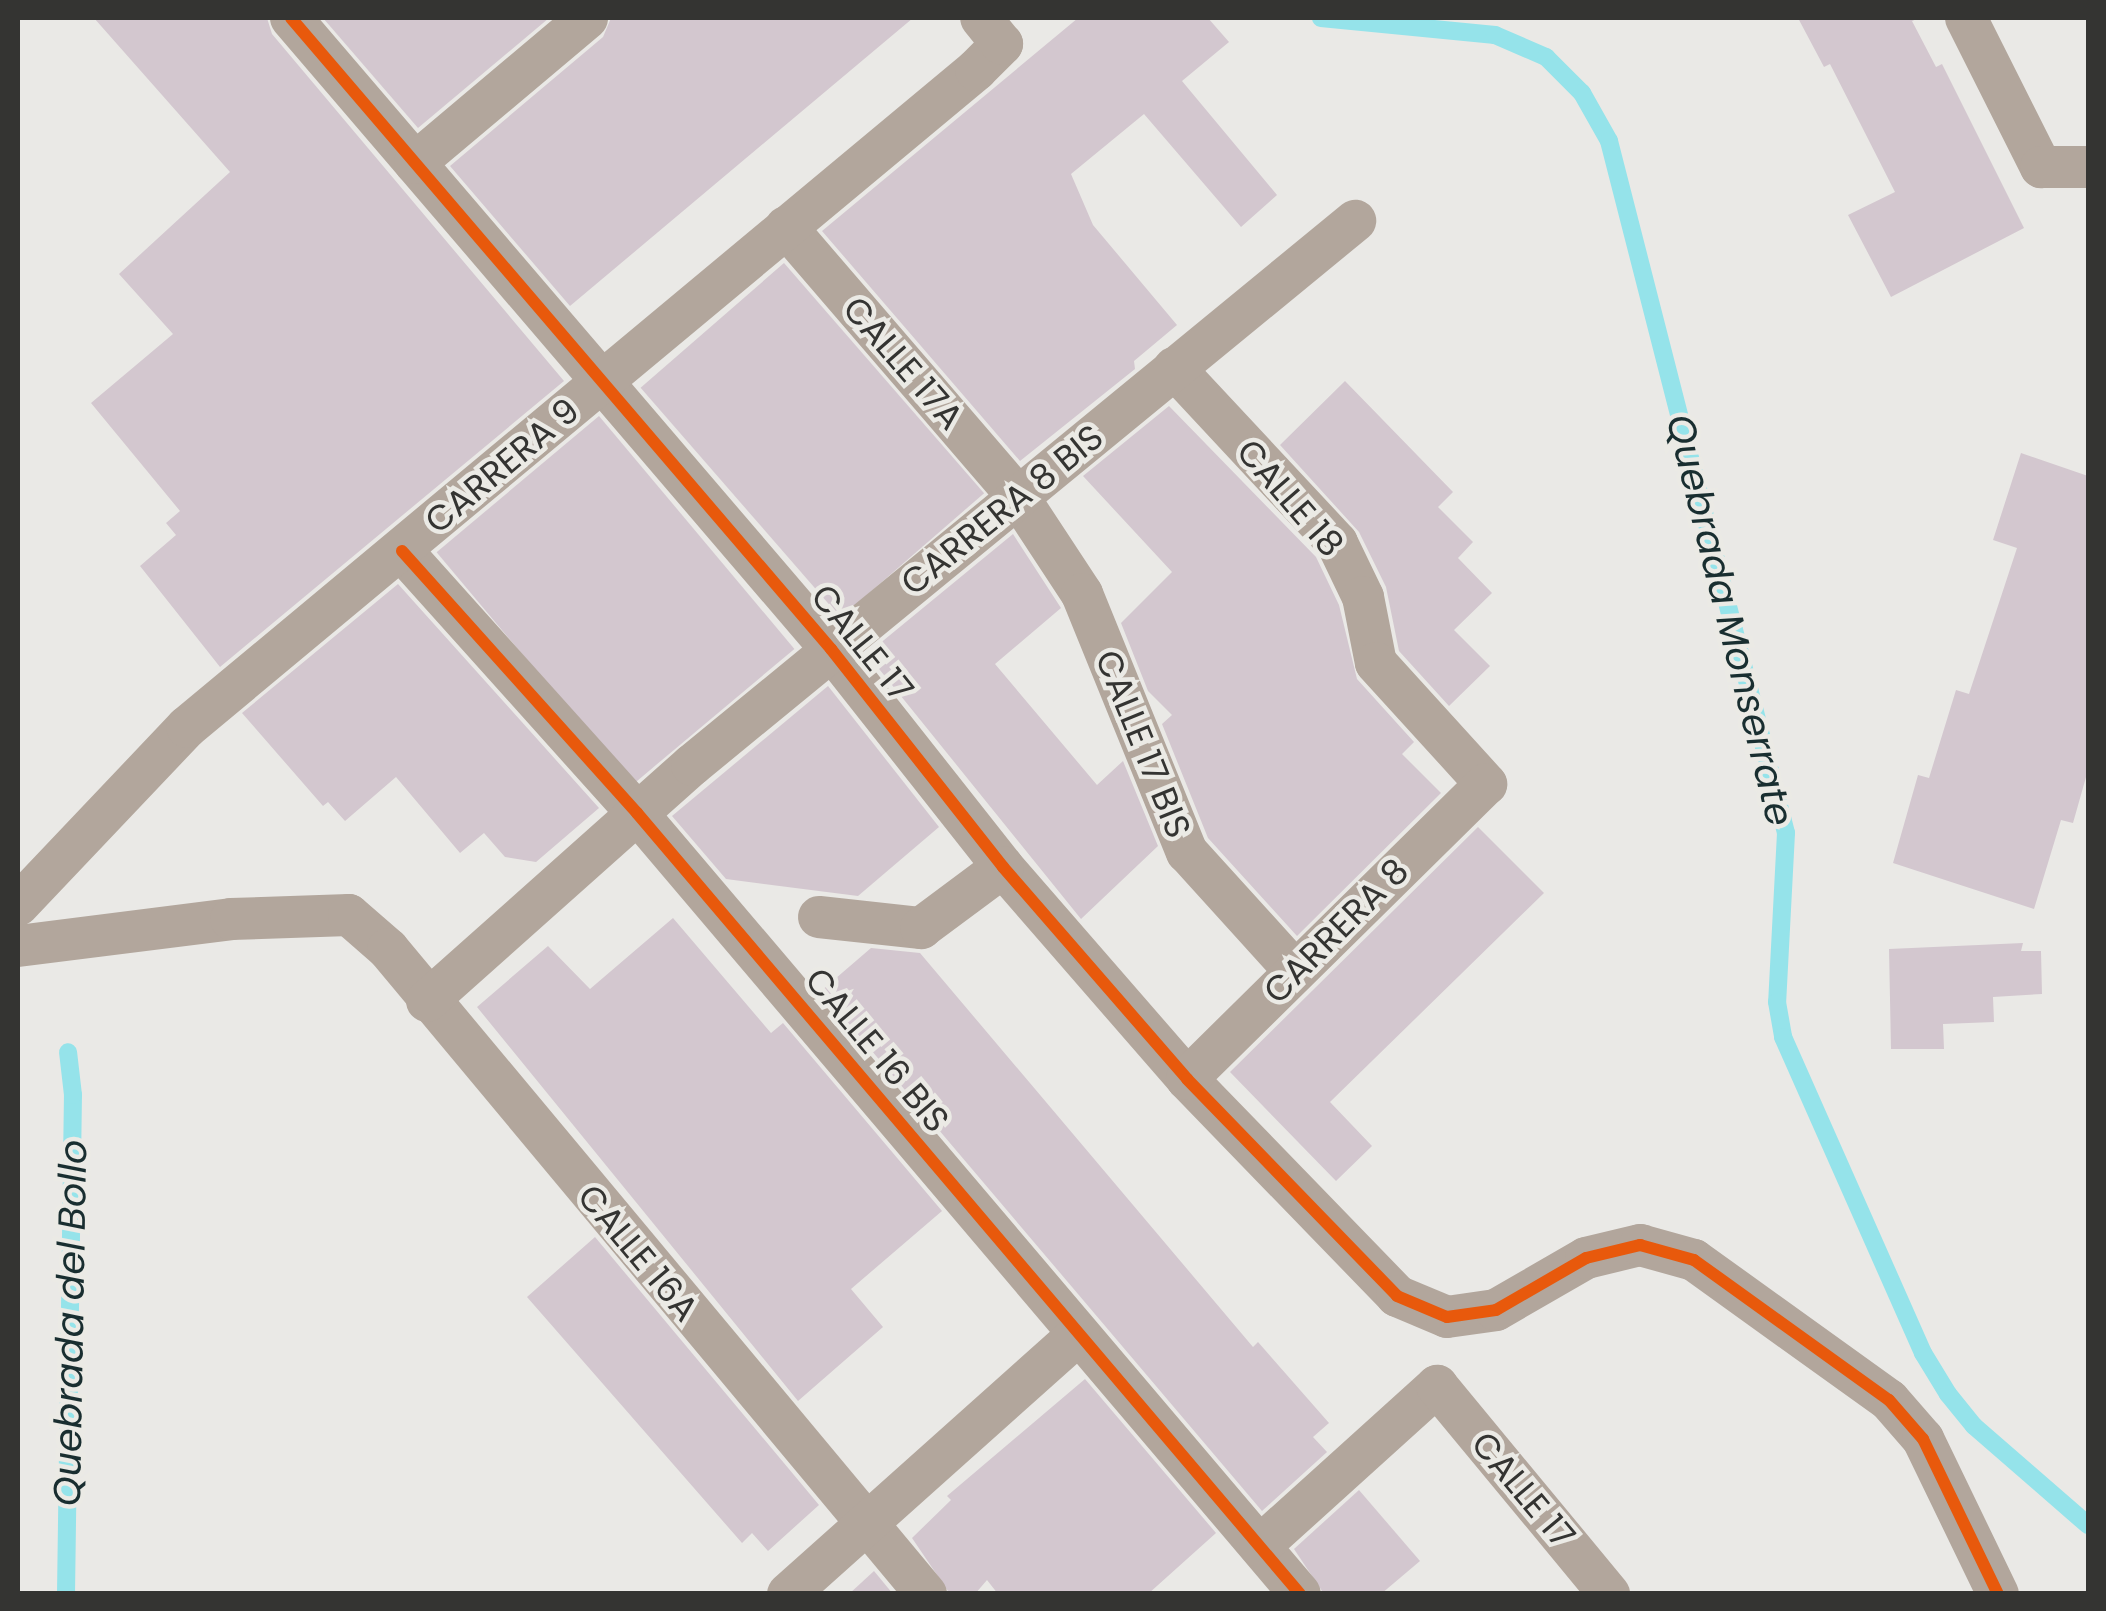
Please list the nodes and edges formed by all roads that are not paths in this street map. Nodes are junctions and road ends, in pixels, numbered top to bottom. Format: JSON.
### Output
{"nodes":[{"id":1,"x":291,"y":18,"type":"edge"},
{"id":2,"x":586,"y":18,"type":"edge"},
{"id":3,"x":1975,"y":20,"type":"edge"},
{"id":4,"x":992,"y":31,"type":"edge"},
{"id":5,"x":415,"y":163,"type":"junction"},
{"id":6,"x":2088,"y":167,"type":"edge"},
{"id":7,"x":1355,"y":221,"type":"dead end"},
{"id":8,"x":786,"y":227,"type":"junction"},
{"id":9,"x":1174,"y":368,"type":"junction"},
{"id":10,"x":599,"y":385,"type":"junction"},
{"id":11,"x":1019,"y":498,"type":"junction"},
{"id":12,"x":402,"y":551,"type":"junction"},
{"id":13,"x":831,"y":649,"type":"junction"},
{"id":14,"x":1486,"y":784,"type":"joint"},
{"id":15,"x":637,"y":813,"type":"junction"},
{"id":16,"x":1003,"y":867,"type":"junction"},
{"id":17,"x":18,"y":905,"type":"edge"},
{"id":18,"x":819,"y":917,"type":"dead end"},
{"id":19,"x":18,"y":946,"type":"edge"},
{"id":20,"x":1295,"y":972,"type":"junction"},
{"id":21,"x":427,"y":1001,"type":"junction"},
{"id":22,"x":1187,"y":1080,"type":"junction"},
{"id":23,"x":1079,"y":1334,"type":"junction"},
{"id":24,"x":865,"y":1524,"type":"junction"},
{"id":25,"x":1260,"y":1546,"type":"junction"},
{"id":26,"x":788,"y":1594,"type":"edge"},
{"id":27,"x":926,"y":1594,"type":"edge"},
{"id":28,"x":1300,"y":1594,"type":"edge"},
{"id":29,"x":1609,"y":1594,"type":"edge"},
{"id":30,"x":1998,"y":1594,"type":"edge"}],
"edges":[{"from":1,"to":5,"type":"street","name":"CALLE 17"},
{"from":2,"to":5,"type":"street"},
{"from":3,"to":6,"type":"street"},
{"from":4,"to":8,"type":"street","name":"CARRERA 9"},
{"from":5,"to":10,"type":"street","name":"CALLE 17"},
{"from":7,"to":9,"type":"street","name":"CARRERA 8 BIS"},
{"from":8,"to":10,"type":"street","name":"CARRERA 9"},
{"from":8,"to":11,"type":"street","name":"CALLE 17A"},
{"from":9,"to":11,"type":"street","name":"CARRERA 8 BIS"},
{"from":9,"to":14,"type":"street","name":"CALLE 18"},
{"from":10,"to":12,"type":"street","name":"CARRERA 9"},
{"from":10,"to":13,"type":"street","name":"CALLE 17"},
{"from":11,"to":13,"type":"street","name":"CARRERA 8 BIS"},
{"from":11,"to":20,"type":"street","name":"CALLE 17 BIS"},
{"from":12,"to":15,"type":"street","name":"CALLE 16 BIS"},
{"from":12,"to":17,"type":"street","name":"CARRERA 9"},
{"from":13,"to":15,"type":"street","name":"CARRERA 8 BIS"},
{"from":13,"to":16,"type":"street","name":"CALLE 17"},
{"from":14,"to":20,"type":"street","name":"CARRERA 8"},
{"from":15,"to":21,"type":"street","name":"CARRERA 8 BIS"},
{"from":15,"to":23,"type":"street","name":"CALLE 16 BIS"},
{"from":16,"to":18,"type":"street"},
{"from":16,"to":22,"type":"street","name":"CALLE 17"},
{"from":19,"to":21,"type":"street","name":"CALLE 16A"},
{"from":20,"to":22,"type":"street","name":"CARRERA 8"},
{"from":21,"to":24,"type":"street","name":"CALLE 16A"},
{"from":22,"to":30,"type":"street","name":"CALLE 17"},
{"from":23,"to":24,"type":"street"},
{"from":23,"to":25,"type":"street","name":"CALLE 16 BIS"},
{"from":24,"to":26,"type":"street"},
{"from":24,"to":27,"type":"street","name":"CALLE 16A"},
{"from":25,"to":28,"type":"street","name":"CALLE 16 BIS"},
{"from":25,"to":29,"type":"street","name":"CALLE 17"}]}
